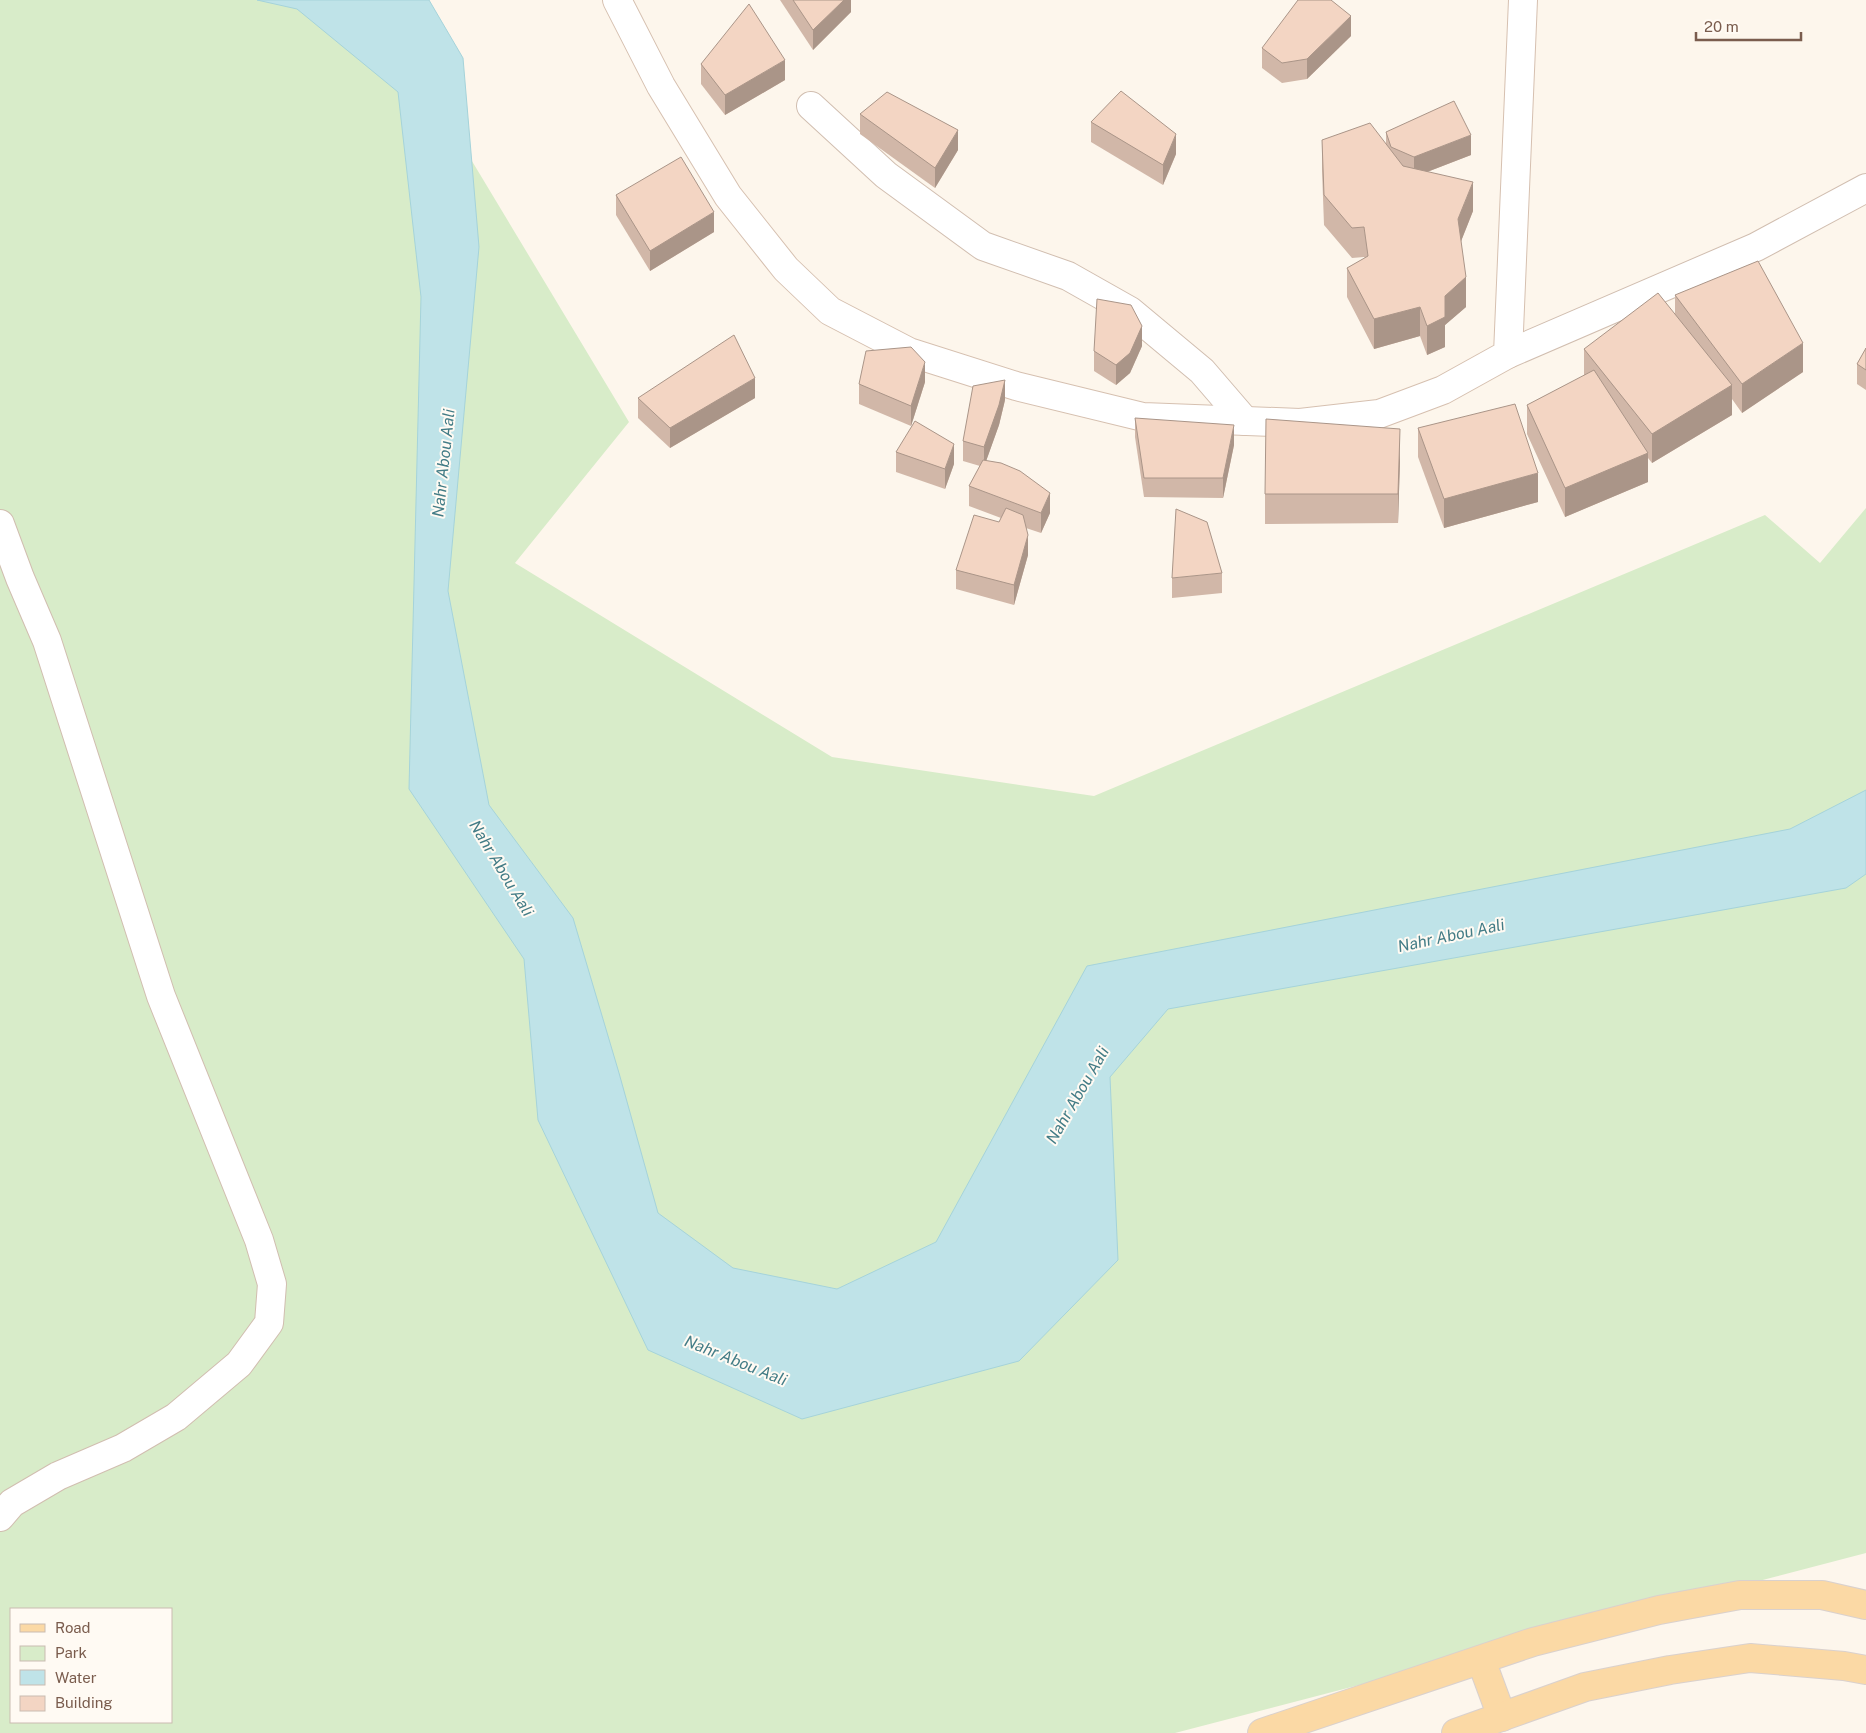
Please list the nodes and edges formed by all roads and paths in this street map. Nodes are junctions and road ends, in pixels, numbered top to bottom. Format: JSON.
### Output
{"nodes":[{"id":1,"x":617,"y":0,"type":"edge"},
{"id":2,"x":1523,"y":0,"type":"edge"},
{"id":3,"x":811,"y":106,"type":"dead end"},
{"id":4,"x":1866,"y":188,"type":"edge"},
{"id":5,"x":1508,"y":354,"type":"junction"},
{"id":6,"x":1244,"y":421,"type":"junction"},
{"id":7,"x":0,"y":524,"type":"edge"},
{"id":8,"x":0,"y":1517,"type":"edge"},
{"id":9,"x":1866,"y":1604,"type":"edge"},
{"id":10,"x":1481,"y":1660,"type":"junction"},
{"id":11,"x":1866,"y":1670,"type":"edge"},
{"id":12,"x":1502,"y":1717,"type":"junction"},
{"id":13,"x":1262,"y":1733,"type":"edge"},
{"id":14,"x":1456,"y":1733,"type":"edge"}],
"edges":[{"from":1,"to":6,"type":"street"},
{"from":2,"to":5,"type":"street"},
{"from":3,"to":6,"type":"street"},
{"from":4,"to":5,"type":"street"},
{"from":5,"to":6,"type":"street"},
{"from":7,"to":8,"type":"street"},
{"from":9,"to":10,"type":"main road"},
{"from":10,"to":12,"type":"main road"},
{"from":10,"to":13,"type":"main road"},
{"from":11,"to":12,"type":"main road"},
{"from":12,"to":14,"type":"main road"}]}
